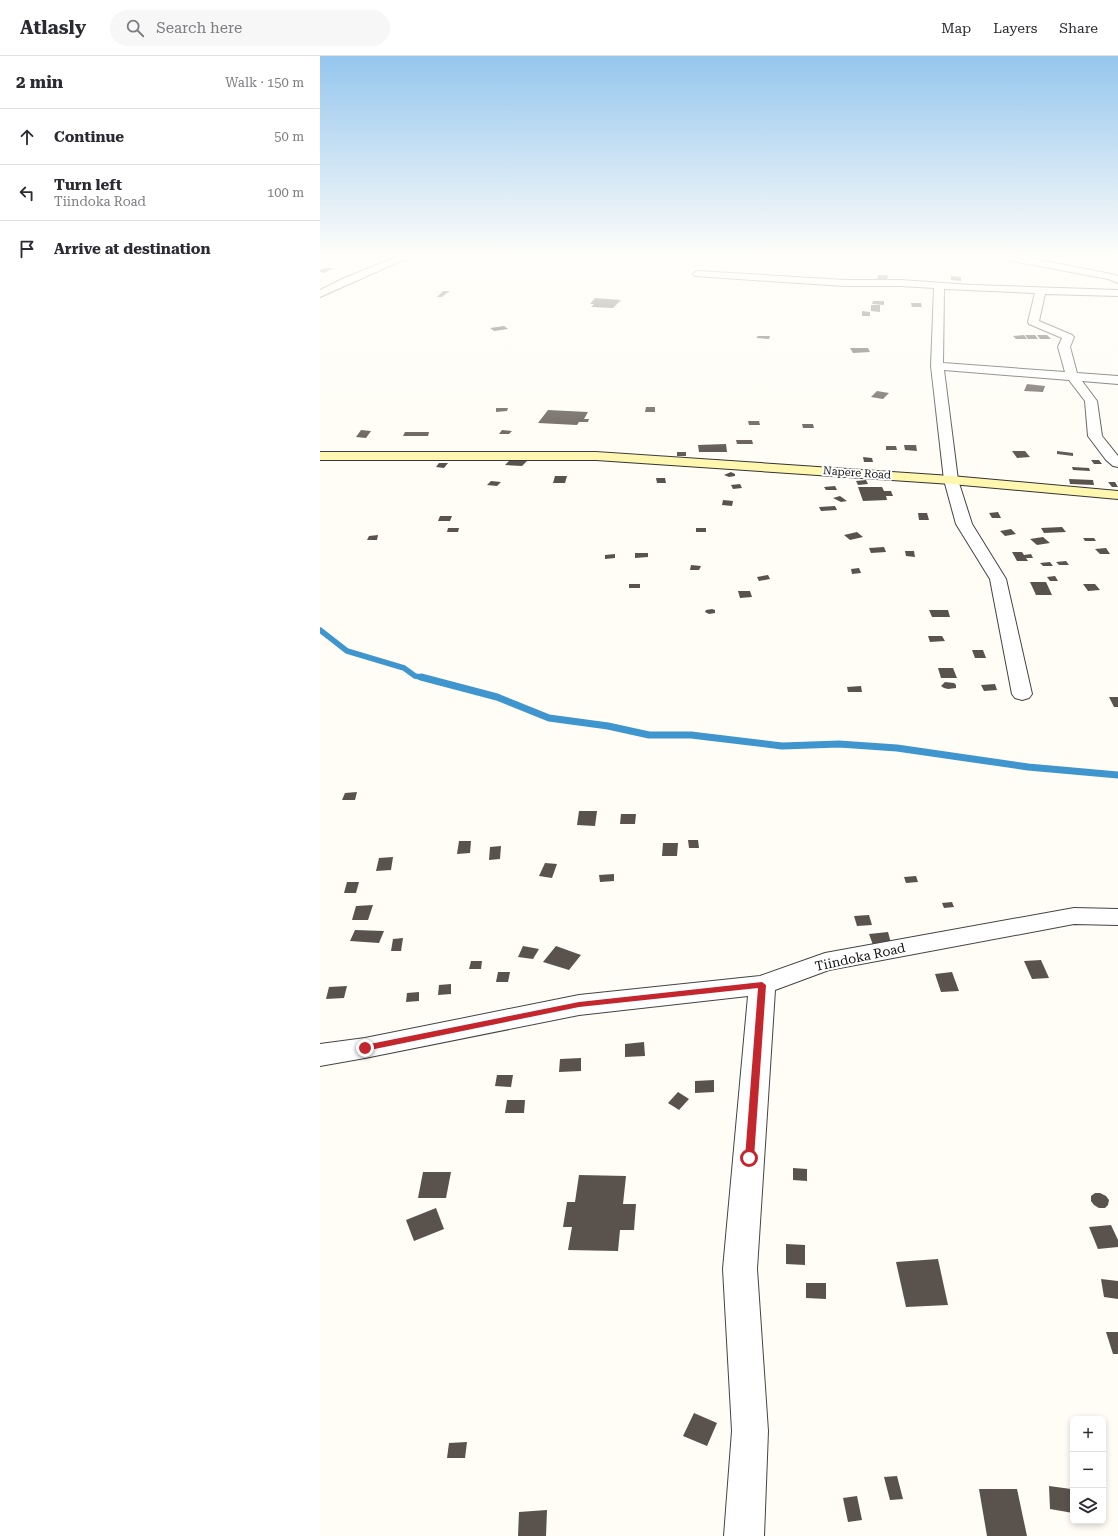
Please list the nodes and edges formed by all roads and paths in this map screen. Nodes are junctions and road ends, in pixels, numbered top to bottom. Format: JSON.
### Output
{"nodes":[{"id":1,"x":938,"y":326,"type":"edge"},
{"id":2,"x":1042,"y":326,"type":"edge"},
{"id":3,"x":937,"y":366,"type":"junction"},
{"id":4,"x":1072,"y":376,"type":"junction"},
{"id":5,"x":1118,"y":380,"type":"edge"},
{"id":6,"x":320,"y":456,"type":"edge"},
{"id":7,"x":1118,"y":462,"type":"edge"},
{"id":8,"x":951,"y":480,"type":"junction"},
{"id":9,"x":1118,"y":495,"type":"edge"},
{"id":10,"x":1022,"y":694,"type":"dead end"},
{"id":11,"x":1118,"y":917,"type":"edge"},
{"id":12,"x":762,"y":985,"type":"junction"},
{"id":13,"x":320,"y":1055,"type":"edge"},
{"id":14,"x":744,"y":1536,"type":"edge"}],
"edges":[{"from":1,"to":3,"type":"street"},
{"from":2,"to":4,"type":"street"},
{"from":3,"to":4,"type":"street"},
{"from":3,"to":8,"type":"street"},
{"from":4,"to":5,"type":"street"},
{"from":4,"to":7,"type":"street"},
{"from":6,"to":8,"type":"street","name":"Napere Road"},
{"from":8,"to":9,"type":"street","name":"Napere Road"},
{"from":8,"to":10,"type":"street"},
{"from":11,"to":12,"type":"street","name":"Tiindoka Road"},
{"from":12,"to":13,"type":"street","name":"Tiindoka Road"},
{"from":12,"to":14,"type":"street"}]}
